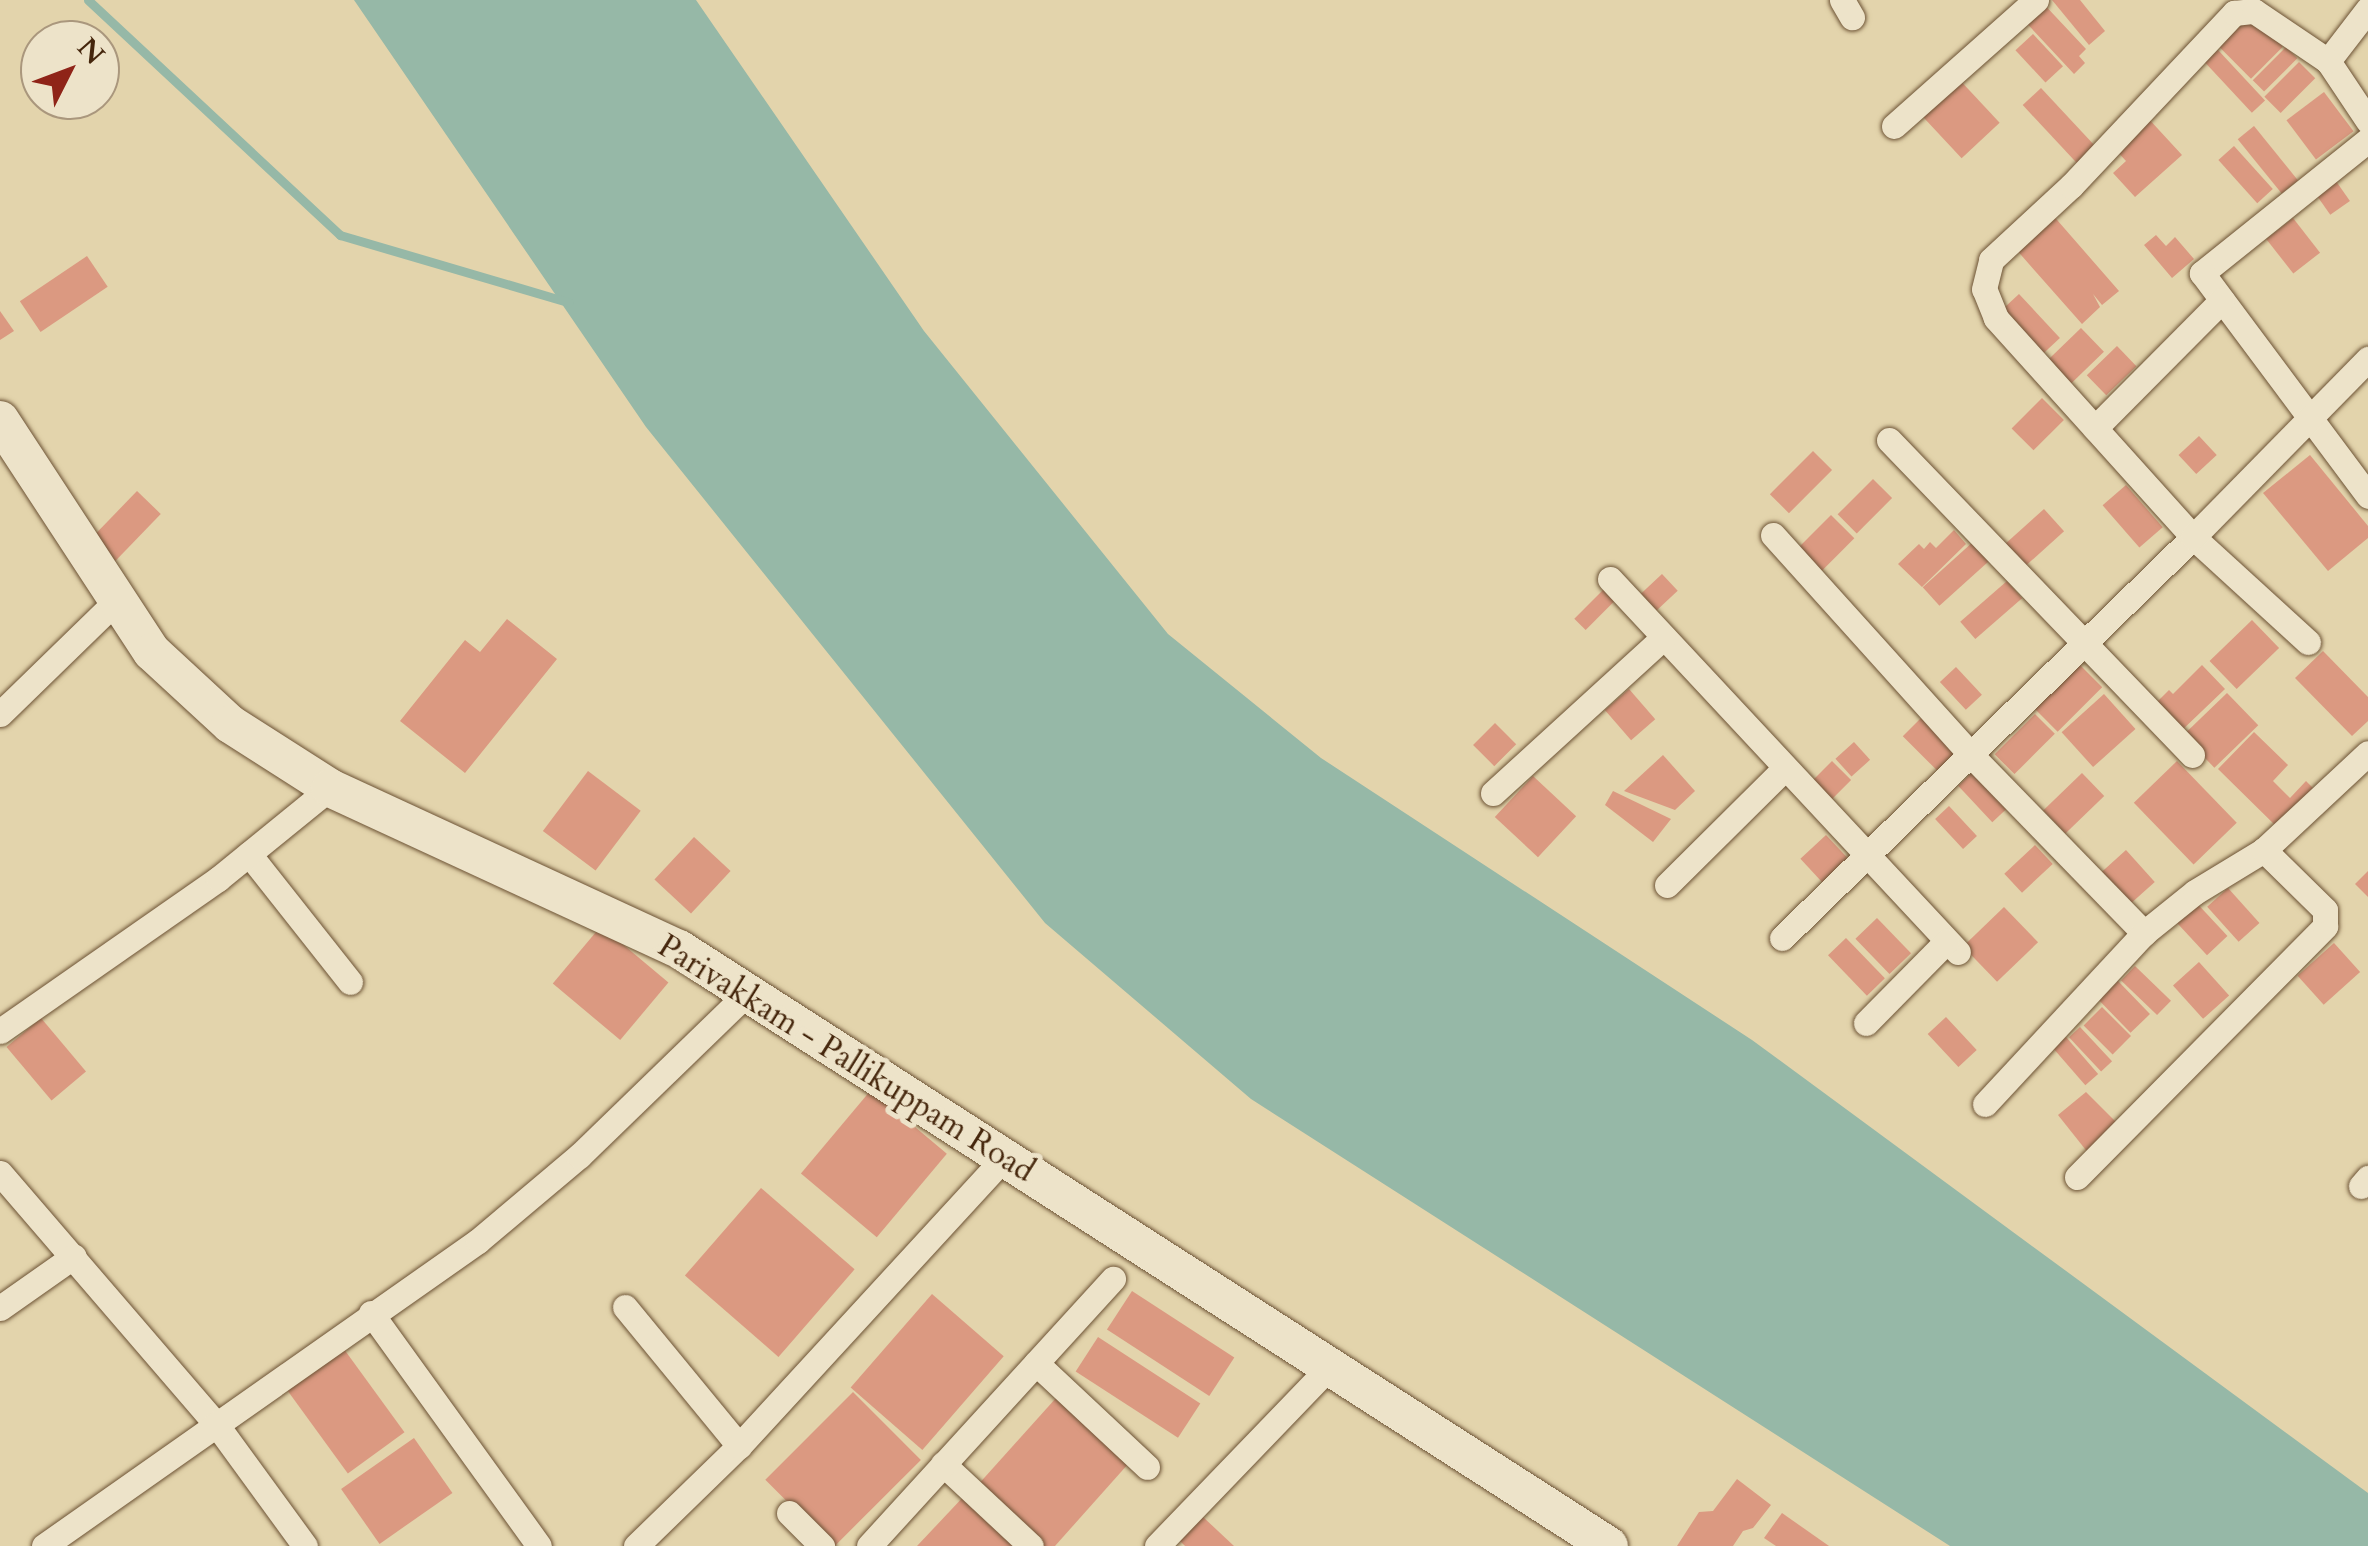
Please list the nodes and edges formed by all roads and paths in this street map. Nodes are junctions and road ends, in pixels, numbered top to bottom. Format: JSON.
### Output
{"nodes":[{"id":1,"x":2036,"y":0,"type":"edge"},
{"id":2,"x":2368,"y":8,"type":"edge"},
{"id":3,"x":2328,"y":61,"type":"junction"},
{"id":4,"x":2368,"y":121,"type":"edge"},
{"id":5,"x":1894,"y":126,"type":"dead end"},
{"id":6,"x":2368,"y":140,"type":"edge"},
{"id":7,"x":2222,"y":300,"type":"junction"},
{"id":8,"x":2368,"y":359,"type":"edge"},
{"id":9,"x":2308,"y":417,"type":"junction"},
{"id":10,"x":0,"y":420,"type":"edge"},
{"id":11,"x":2094,"y":428,"type":"junction"},
{"id":12,"x":1889,"y":440,"type":"dead end"},
{"id":13,"x":2368,"y":496,"type":"edge"},
{"id":14,"x":1773,"y":535,"type":"dead end"},
{"id":15,"x":2193,"y":538,"type":"junction"},
{"id":16,"x":1610,"y":579,"type":"dead end"},
{"id":17,"x":116,"y":600,"type":"junction"},
{"id":18,"x":1664,"y":637,"type":"junction"},
{"id":19,"x":2080,"y":642,"type":"junction"},
{"id":20,"x":2308,"y":642,"type":"dead end"},
{"id":21,"x":0,"y":714,"type":"edge"},
{"id":22,"x":2368,"y":753,"type":"edge"},
{"id":23,"x":1970,"y":754,"type":"junction"},
{"id":24,"x":2192,"y":755,"type":"dead end"},
{"id":25,"x":1785,"y":768,"type":"junction"},
{"id":26,"x":330,"y":788,"type":"junction"},
{"id":27,"x":1493,"y":793,"type":"dead end"},
{"id":28,"x":2264,"y":850,"type":"junction"},
{"id":29,"x":248,"y":854,"type":"junction"},
{"id":30,"x":1865,"y":855,"type":"junction"},
{"id":31,"x":1668,"y":885,"type":"dead end"},
{"id":32,"x":2144,"y":933,"type":"junction"},
{"id":33,"x":1782,"y":938,"type":"dead end"},
{"id":34,"x":350,"y":982,"type":"dead end"},
{"id":35,"x":746,"y":994,"type":"junction"},
{"id":36,"x":1866,"y":1023,"type":"dead end"},
{"id":37,"x":0,"y":1030,"type":"edge"},
{"id":38,"x":1985,"y":1104,"type":"dead end"},
{"id":39,"x":1005,"y":1158,"type":"junction"},
{"id":40,"x":0,"y":1172,"type":"edge"},
{"id":41,"x":2077,"y":1178,"type":"dead end"},
{"id":42,"x":74,"y":1256,"type":"junction"},
{"id":43,"x":1112,"y":1278,"type":"dead end"},
{"id":44,"x":625,"y":1307,"type":"dead end"},
{"id":45,"x":0,"y":1308,"type":"edge"},
{"id":46,"x":370,"y":1312,"type":"junction"},
{"id":47,"x":1036,"y":1362,"type":"junction"},
{"id":48,"x":1329,"y":1367,"type":"junction"},
{"id":49,"x":216,"y":1424,"type":"junction"},
{"id":50,"x":739,"y":1446,"type":"junction"},
{"id":51,"x":943,"y":1464,"type":"junction"},
{"id":52,"x":1147,"y":1467,"type":"dead end"},
{"id":53,"x":789,"y":1513,"type":"dead end"},
{"id":54,"x":44,"y":1546,"type":"edge"},
{"id":55,"x":305,"y":1546,"type":"edge"},
{"id":56,"x":539,"y":1546,"type":"edge"},
{"id":57,"x":636,"y":1546,"type":"edge"},
{"id":58,"x":822,"y":1546,"type":"edge"},
{"id":59,"x":869,"y":1546,"type":"edge"},
{"id":60,"x":1030,"y":1546,"type":"edge"},
{"id":61,"x":1157,"y":1546,"type":"edge"},
{"id":62,"x":1609,"y":1546,"type":"edge"}],
"edges":[{"from":1,"to":5,"type":"street"},
{"from":2,"to":3,"type":"street"},
{"from":3,"to":4,"type":"street"},
{"from":3,"to":11,"type":"street"},
{"from":6,"to":7,"type":"street"},
{"from":7,"to":9,"type":"street"},
{"from":7,"to":11,"type":"street"},
{"from":8,"to":9,"type":"street"},
{"from":9,"to":13,"type":"street"},
{"from":9,"to":15,"type":"street"},
{"from":10,"to":17,"type":"street","name":"Parivakkam - Pallikuppam Road"},
{"from":11,"to":15,"type":"street"},
{"from":12,"to":19,"type":"street"},
{"from":14,"to":23,"type":"street"},
{"from":15,"to":19,"type":"street"},
{"from":15,"to":20,"type":"street"},
{"from":16,"to":18,"type":"street"},
{"from":17,"to":21,"type":"street"},
{"from":17,"to":26,"type":"street","name":"Parivakkam - Pallikuppam Road"},
{"from":18,"to":25,"type":"street"},
{"from":18,"to":27,"type":"street"},
{"from":19,"to":23,"type":"street"},
{"from":19,"to":24,"type":"street"},
{"from":22,"to":28,"type":"street"},
{"from":23,"to":30,"type":"street"},
{"from":23,"to":32,"type":"street"},
{"from":25,"to":30,"type":"street"},
{"from":25,"to":31,"type":"street"},
{"from":26,"to":29,"type":"street"},
{"from":26,"to":35,"type":"street","name":"Parivakkam - Pallikuppam Road"},
{"from":28,"to":32,"type":"street"},
{"from":28,"to":41,"type":"street"},
{"from":29,"to":34,"type":"street"},
{"from":29,"to":37,"type":"street"},
{"from":30,"to":33,"type":"street"},
{"from":30,"to":36,"type":"street"},
{"from":32,"to":38,"type":"street"},
{"from":35,"to":39,"type":"street","name":"Parivakkam - Pallikuppam Road"},
{"from":35,"to":46,"type":"street"},
{"from":39,"to":48,"type":"street","name":"Parivakkam - Pallikuppam Road"},
{"from":39,"to":50,"type":"street"},
{"from":40,"to":42,"type":"street"},
{"from":42,"to":45,"type":"street"},
{"from":42,"to":49,"type":"street"},
{"from":43,"to":47,"type":"street"},
{"from":44,"to":50,"type":"street"},
{"from":46,"to":49,"type":"street"},
{"from":46,"to":56,"type":"street"},
{"from":47,"to":51,"type":"street"},
{"from":47,"to":52,"type":"street"},
{"from":48,"to":61,"type":"street"},
{"from":48,"to":62,"type":"street","name":"Parivakkam - Pallikuppam Road"},
{"from":49,"to":54,"type":"street"},
{"from":49,"to":55,"type":"street"},
{"from":50,"to":57,"type":"street"},
{"from":51,"to":59,"type":"street"},
{"from":51,"to":60,"type":"street"},
{"from":53,"to":58,"type":"street"}]}
